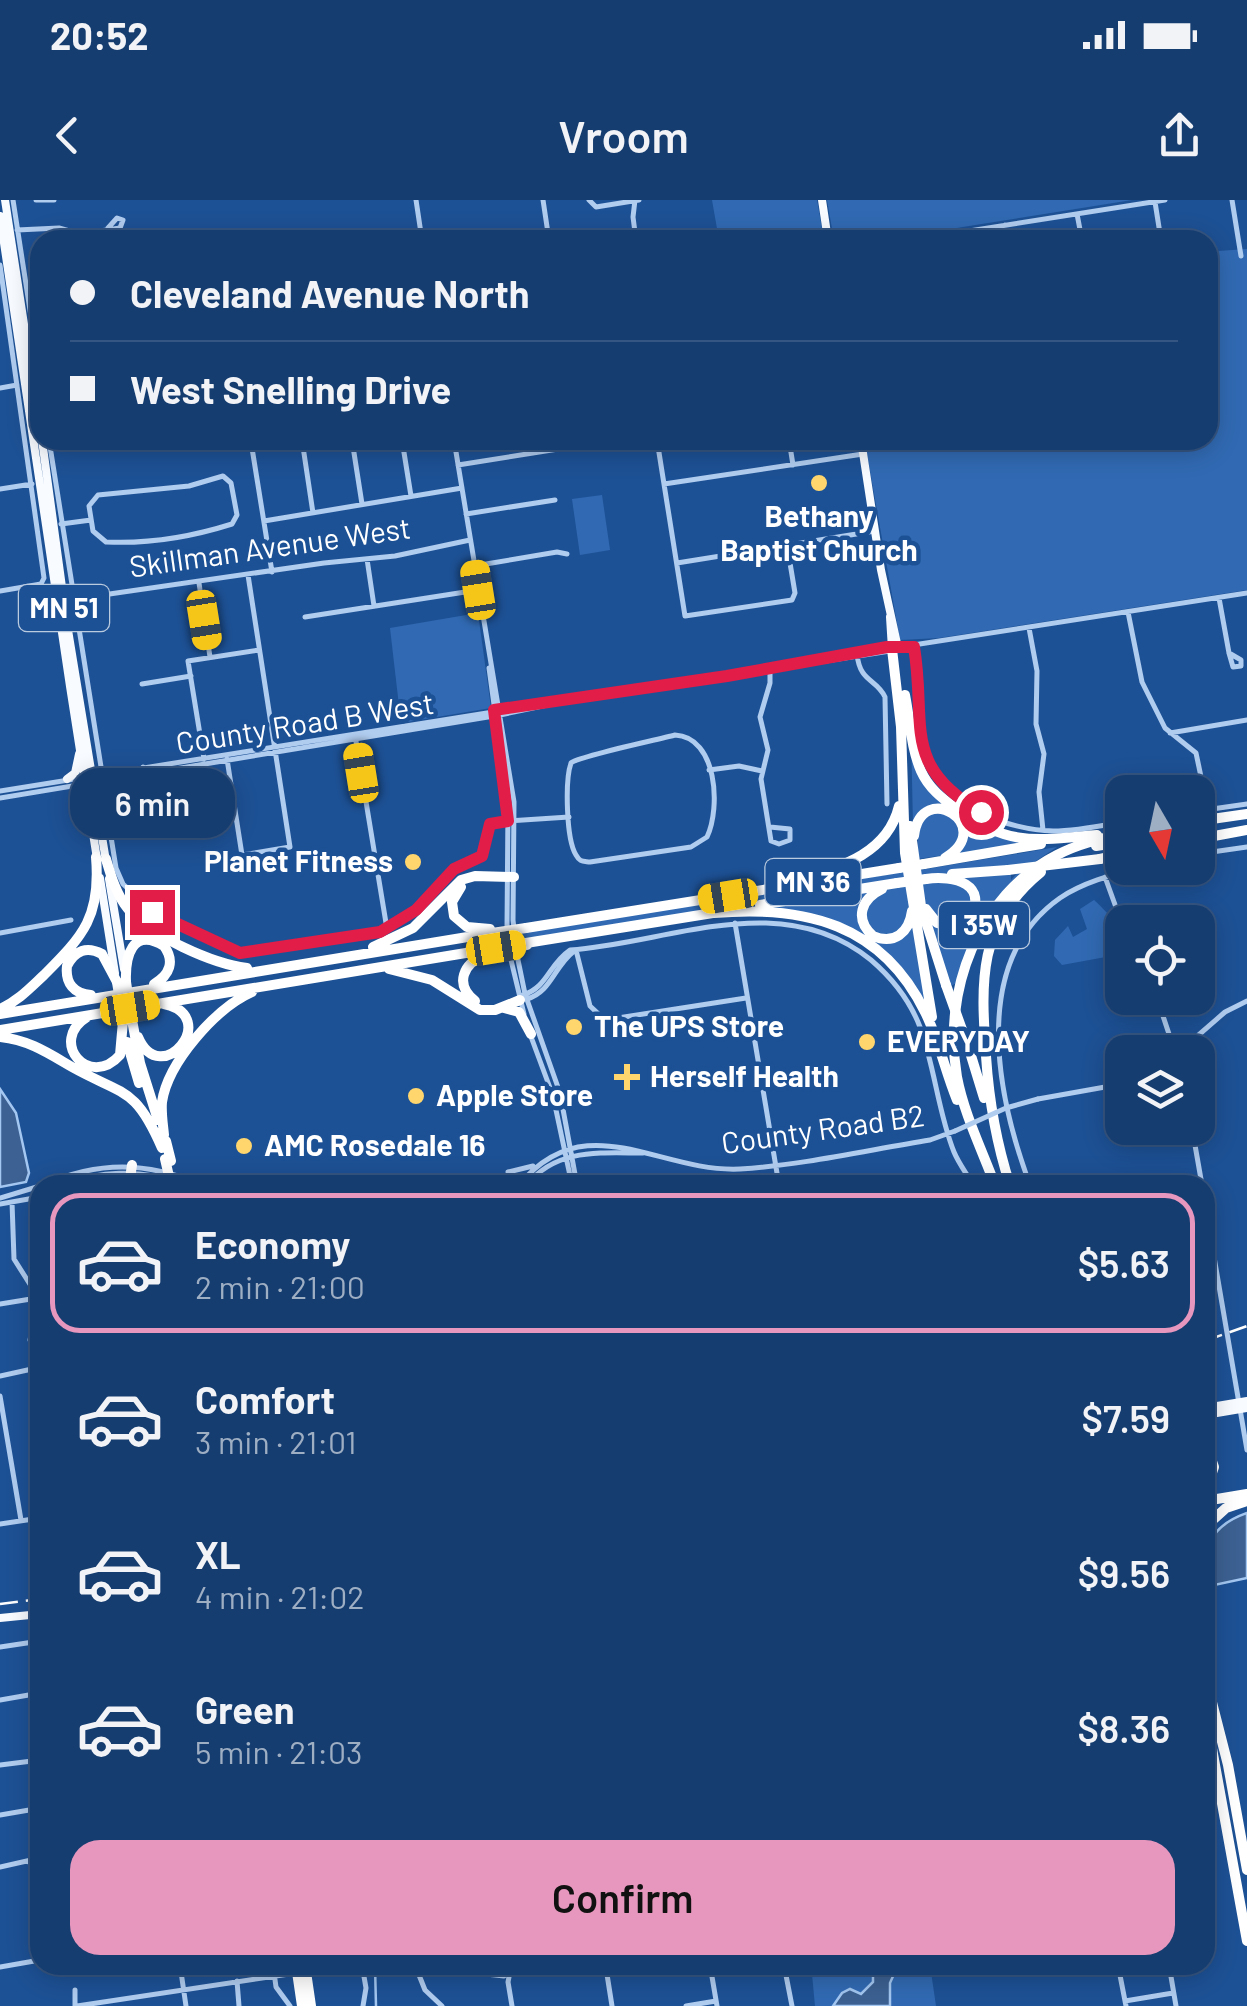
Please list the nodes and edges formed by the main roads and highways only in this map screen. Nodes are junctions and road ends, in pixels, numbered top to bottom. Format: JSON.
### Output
{"nodes":[{"id":1,"x":9,"y":200,"type":"edge"},
{"id":2,"x":822,"y":200,"type":"edge"},
{"id":3,"x":0,"y":216,"type":"edge"},
{"id":4,"x":826,"y":230,"type":"edge"},
{"id":5,"x":30,"y":374,"type":"edge"},
{"id":6,"x":30,"y":377,"type":"edge"},
{"id":7,"x":38,"y":450,"type":"edge"},
{"id":8,"x":46,"y":450,"type":"edge"},
{"id":9,"x":862,"y":450,"type":"edge"},
{"id":10,"x":895,"y":649,"type":"junction"},
{"id":11,"x":905,"y":695,"type":"junction"},
{"id":12,"x":80,"y":749,"type":"junction"},
{"id":13,"x":92,"y":778,"type":"junction"},
{"id":14,"x":67,"y":780,"type":"road end"},
{"id":15,"x":902,"y":786,"type":"junction"},
{"id":16,"x":1247,"y":814,"type":"edge"},
{"id":17,"x":1215,"y":819,"type":"edge"},
{"id":18,"x":1247,"y":829,"type":"edge"},
{"id":19,"x":1215,"y":834,"type":"edge"},
{"id":20,"x":1105,"y":835,"type":"edge"},
{"id":21,"x":1092,"y":836,"type":"junction"},
{"id":22,"x":1105,"y":838,"type":"edge"},
{"id":23,"x":1105,"y":845,"type":"edge"},
{"id":24,"x":912,"y":852,"type":"junction"},
{"id":25,"x":101,"y":858,"type":"junction"},
{"id":26,"x":1105,"y":858,"type":"edge"},
{"id":27,"x":937,"y":862,"type":"junction"},
{"id":28,"x":926,"y":879,"type":"junction"},
{"id":29,"x":897,"y":883,"type":"junction"},
{"id":30,"x":914,"y":890,"type":"junction"},
{"id":31,"x":742,"y":893,"type":"junction"},
{"id":32,"x":714,"y":913,"type":"junction"},
{"id":33,"x":492,"y":931,"type":"junction"},
{"id":34,"x":494,"y":951,"type":"junction"},
{"id":35,"x":329,"y":959,"type":"junction"},
{"id":36,"x":273,"y":968,"type":"junction"},
{"id":37,"x":348,"y":972,"type":"junction"},
{"id":38,"x":121,"y":982,"type":"junction"},
{"id":39,"x":287,"y":982,"type":"junction"},
{"id":40,"x":137,"y":990,"type":"junction"},
{"id":41,"x":97,"y":996,"type":"junction"},
{"id":42,"x":158,"y":1004,"type":"junction"},
{"id":43,"x":503,"y":1008,"type":"junction"},
{"id":44,"x":0,"y":1012,"type":"edge"},
{"id":45,"x":102,"y":1012,"type":"junction"},
{"id":46,"x":128,"y":1020,"type":"junction"},
{"id":47,"x":0,"y":1033,"type":"edge"},
{"id":48,"x":530,"y":1034,"type":"road end"},
{"id":49,"x":942,"y":1056,"type":"junction"},
{"id":50,"x":994,"y":1127,"type":"junction"},
{"id":51,"x":164,"y":1134,"type":"junction"},
{"id":52,"x":166,"y":1156,"type":"junction"},
{"id":53,"x":171,"y":1175,"type":"edge"},
{"id":54,"x":991,"y":1175,"type":"edge"},
{"id":55,"x":992,"y":1175,"type":"edge"},
{"id":56,"x":1007,"y":1175,"type":"edge"},
{"id":57,"x":1243,"y":1405,"type":"edge"},
{"id":58,"x":1215,"y":1409,"type":"edge"},
{"id":59,"x":1247,"y":1498,"type":"edge"},
{"id":60,"x":1215,"y":1500,"type":"edge"},
{"id":61,"x":1215,"y":1518,"type":"edge"},
{"id":62,"x":30,"y":1615,"type":"edge"},
{"id":63,"x":0,"y":1618,"type":"edge"},
{"id":64,"x":1215,"y":1714,"type":"edge"},
{"id":65,"x":1215,"y":1765,"type":"edge"},
{"id":66,"x":1247,"y":1870,"type":"edge"},
{"id":67,"x":1247,"y":1942,"type":"edge"},
{"id":68,"x":303,"y":1975,"type":"edge"},
{"id":69,"x":304,"y":1975,"type":"edge"},
{"id":70,"x":302,"y":2006,"type":"edge"},
{"id":71,"x":311,"y":2006,"type":"edge"}],
"edges":[{"from":1,"to":5,"type":"main road","number":"MN 51"},
{"from":2,"to":4,"type":"main road"},
{"from":3,"to":6,"type":"main road","number":"MN 51"},
{"from":7,"to":12,"type":"main road","number":"MN 51"},
{"from":8,"to":13,"type":"main road","number":"MN 51"},
{"from":9,"to":10,"type":"main road"},
{"from":10,"to":11,"type":"highway"},
{"from":10,"to":15,"type":"highway"},
{"from":11,"to":21,"type":"highway"},
{"from":11,"to":24,"type":"highway"},
{"from":12,"to":13,"type":"main road","number":"MN 51"},
{"from":12,"to":14,"type":"main road"},
{"from":13,"to":25,"type":"main road","number":"MN 51"},
{"from":15,"to":30,"type":"highway"},
{"from":15,"to":31,"type":"highway"},
{"from":16,"to":17,"type":"highway"},
{"from":18,"to":19,"type":"highway"},
{"from":20,"to":21,"type":"highway","number":"MN 36"},
{"from":21,"to":27,"type":"highway","number":"MN 36"},
{"from":22,"to":55,"type":"highway","number":"I 35W"},
{"from":23,"to":50,"type":"highway","number":"I 35W"},
{"from":24,"to":27,"type":"highway"},
{"from":24,"to":30,"type":"highway"},
{"from":25,"to":36,"type":"highway"},
{"from":25,"to":38,"type":"main road","number":"MN 51"},
{"from":25,"to":44,"type":"highway"},
{"from":26,"to":28,"type":"highway","number":"MN 36","bridge":true},
{"from":27,"to":31,"type":"highway","number":"MN 36","bridge":true},
{"from":28,"to":29,"type":"highway","number":"MN 36","bridge":true},
{"from":28,"to":30,"type":"highway"},
{"from":29,"to":30,"type":"highway"},
{"from":29,"to":32,"type":"highway","number":"MN 36"},
{"from":30,"to":49,"type":"highway"},
{"from":30,"to":50,"type":"highway","bridge":true},
{"from":31,"to":33,"type":"highway","number":"MN 36","bridge":true},
{"from":32,"to":34,"type":"highway","number":"MN 36","bridge":true},
{"from":32,"to":49,"type":"highway"},
{"from":33,"to":35,"type":"highway"},
{"from":33,"to":35,"type":"highway"},
{"from":34,"to":37,"type":"highway","number":"MN 36"},
{"from":34,"to":43,"type":"highway"},
{"from":35,"to":36,"type":"highway"},
{"from":36,"to":40,"type":"highway"},
{"from":37,"to":39,"type":"highway","number":"MN 36"},
{"from":37,"to":43,"type":"highway"},
{"from":38,"to":40,"type":"highway"},
{"from":38,"to":41,"type":"highway"},
{"from":38,"to":46,"type":"highway","number":"MN 51","bridge":true},
{"from":39,"to":42,"type":"highway","number":"MN 36"},
{"from":39,"to":51,"type":"highway"},
{"from":40,"to":41,"type":"highway"},
{"from":41,"to":44,"type":"highway"},
{"from":42,"to":45,"type":"highway","number":"MN 36"},
{"from":42,"to":46,"type":"highway"},
{"from":43,"to":48,"type":"highway"},
{"from":45,"to":46,"type":"highway"},
{"from":45,"to":47,"type":"highway","number":"MN 36"},
{"from":46,"to":51,"type":"highway","number":"MN 51"},
{"from":46,"to":52,"type":"highway","number":"MN 51"},
{"from":47,"to":52,"type":"highway"},
{"from":49,"to":54,"type":"highway"},
{"from":50,"to":56,"type":"highway","number":"I 35W"},
{"from":51,"to":52,"type":"highway","number":"MN 51"},
{"from":52,"to":53,"type":"highway","number":"MN 51","bridge":true},
{"from":57,"to":58,"type":"main road"},
{"from":59,"to":60,"type":"highway"},
{"from":59,"to":61,"type":"highway"},
{"from":62,"to":63,"type":"main road"},
{"from":64,"to":66,"type":"highway"},
{"from":65,"to":67,"type":"highway"},
{"from":68,"to":70,"type":"highway"},
{"from":69,"to":71,"type":"highway"}]}
